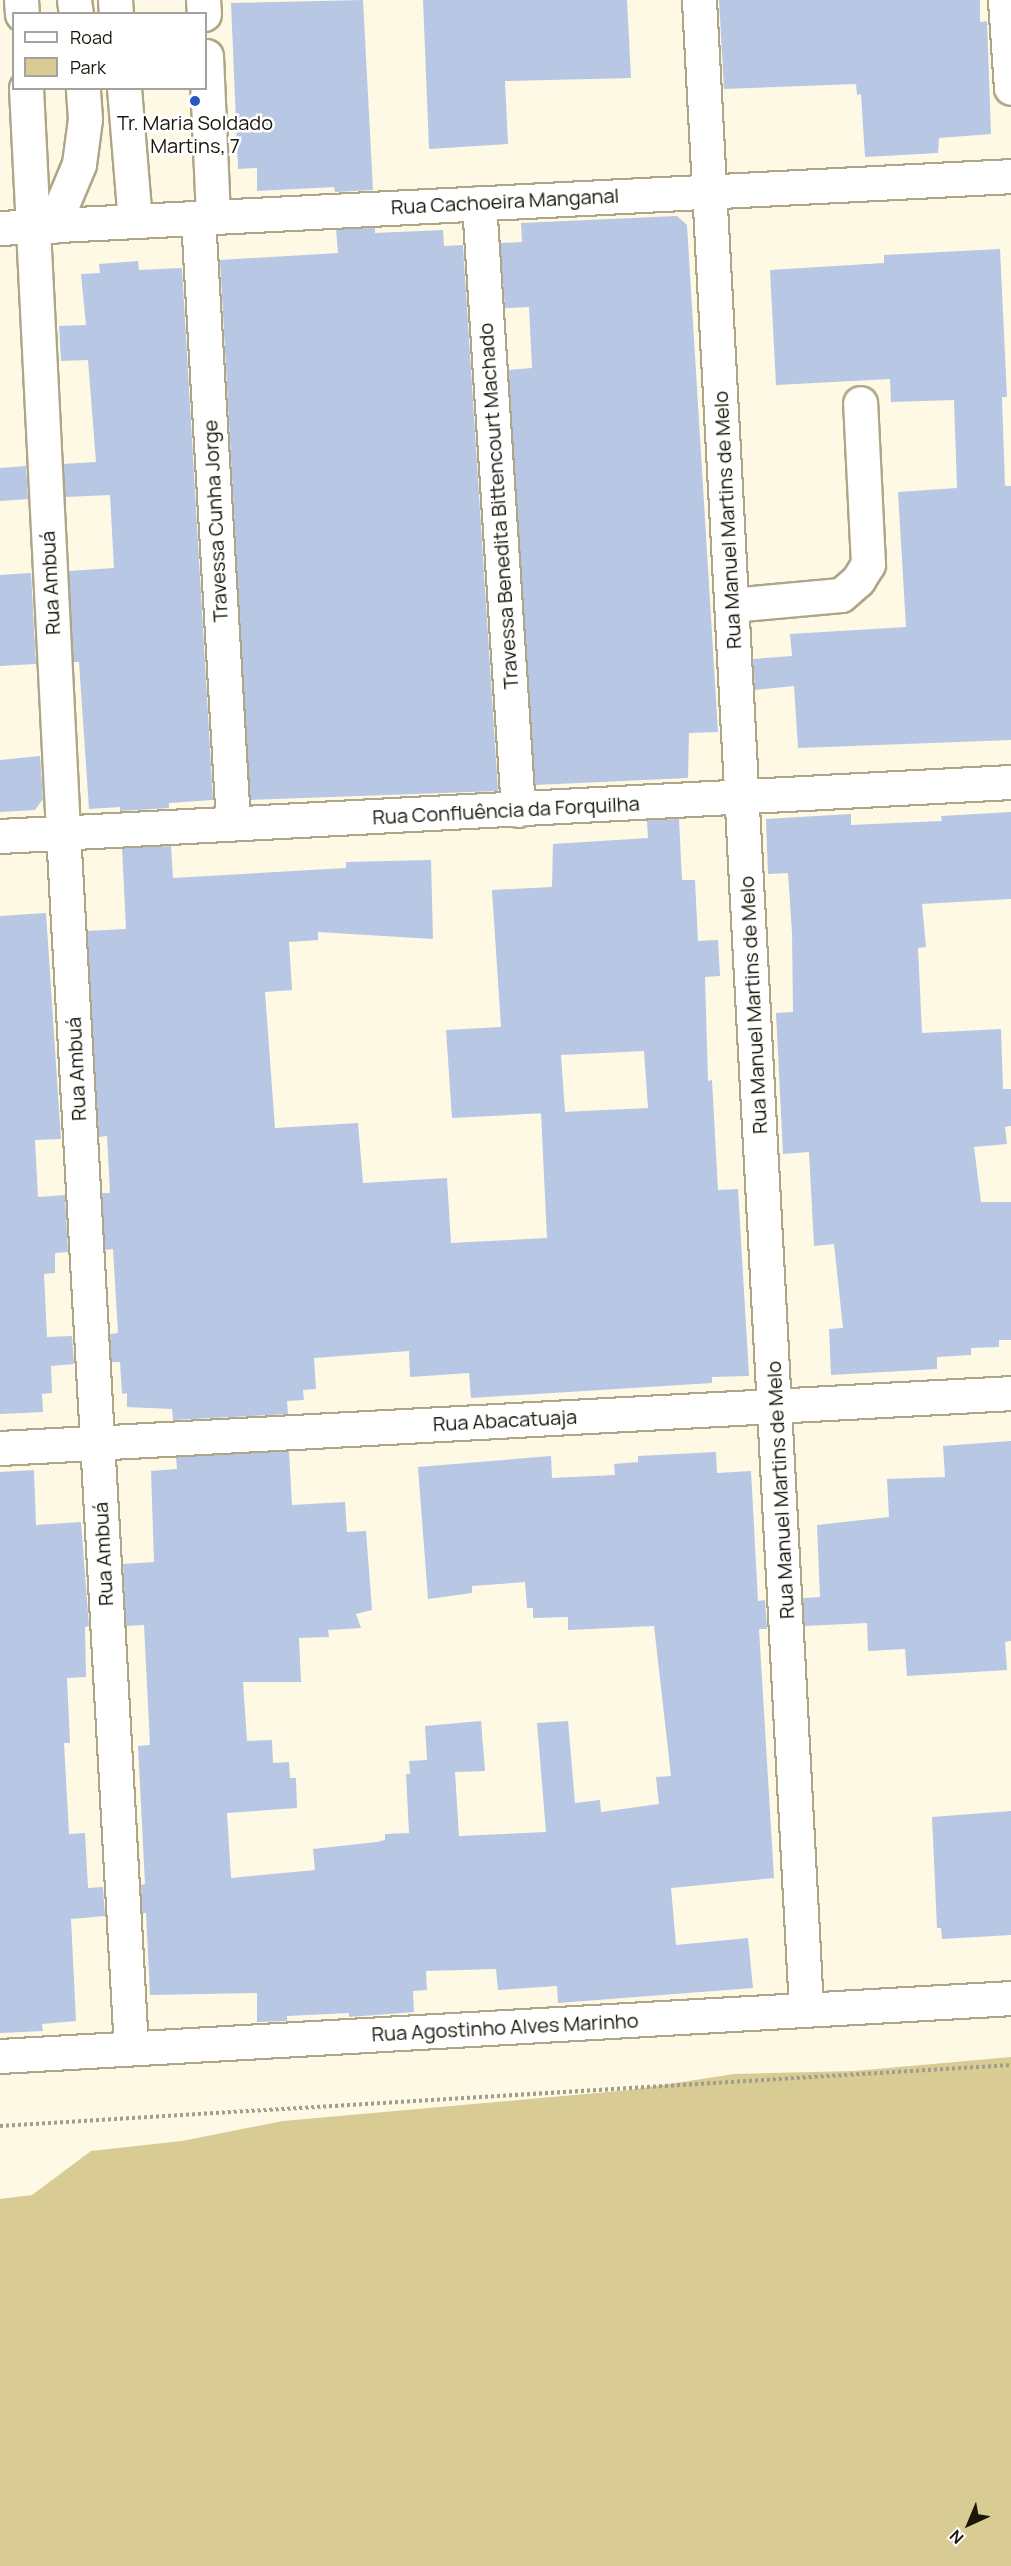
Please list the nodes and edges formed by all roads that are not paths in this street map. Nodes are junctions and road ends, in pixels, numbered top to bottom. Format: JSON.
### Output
{"nodes":[{"id":1,"x":699,"y":0,"type":"edge"},
{"id":2,"x":1005,"y":0,"type":"edge"},
{"id":3,"x":1011,"y":88,"type":"edge"},
{"id":4,"x":26,"y":90,"type":"edge"},
{"id":5,"x":124,"y":90,"type":"edge"},
{"id":6,"x":206,"y":90,"type":"edge"},
{"id":7,"x":84,"y":104,"type":"edge"},
{"id":8,"x":1011,"y":176,"type":"edge"},
{"id":9,"x":710,"y":189,"type":"junction"},
{"id":10,"x":479,"y":203,"type":"junction"},
{"id":11,"x":205,"y":217,"type":"junction"},
{"id":12,"x":135,"y":221,"type":"junction"},
{"id":13,"x":43,"y":226,"type":"junction"},
{"id":14,"x":0,"y":228,"type":"edge"},
{"id":15,"x":860,"y":403,"type":"dead end"},
{"id":16,"x":731,"y":605,"type":"junction"},
{"id":17,"x":1011,"y":782,"type":"edge"},
{"id":18,"x":741,"y":798,"type":"junction"},
{"id":19,"x":518,"y":810,"type":"junction"},
{"id":20,"x":233,"y":823,"type":"junction"},
{"id":21,"x":63,"y":832,"type":"junction"},
{"id":22,"x":0,"y":836,"type":"edge"},
{"id":23,"x":1011,"y":1393,"type":"edge"},
{"id":24,"x":776,"y":1405,"type":"junction"},
{"id":25,"x":97,"y":1443,"type":"junction"},
{"id":26,"x":0,"y":1448,"type":"edge"},
{"id":27,"x":1011,"y":1998,"type":"edge"},
{"id":28,"x":806,"y":2010,"type":"junction"},
{"id":29,"x":131,"y":2048,"type":"junction"},
{"id":30,"x":0,"y":2056,"type":"edge"}],
"edges":[{"from":1,"to":9,"type":"street","name":"Rua Manuel Martins de Melo"},
{"from":2,"to":3,"type":"street"},
{"from":4,"to":13,"type":"street","name":"Rua Ambuá"},
{"from":5,"to":12,"type":"street"},
{"from":6,"to":11,"type":"street","name":"Travessa Cunha Jorge"},
{"from":7,"to":13,"type":"street"},
{"from":8,"to":9,"type":"street","name":"Rua Cachoeira Manganal"},
{"from":9,"to":10,"type":"street","name":"Rua Cachoeira Manganal"},
{"from":9,"to":16,"type":"street","name":"Rua Manuel Martins de Melo"},
{"from":10,"to":11,"type":"street","name":"Rua Cachoeira Manganal"},
{"from":10,"to":19,"type":"street","name":"Travessa Benedita Bittencourt Machado"},
{"from":11,"to":12,"type":"street","name":"Rua Cachoeira Manganal"},
{"from":11,"to":20,"type":"street","name":"Travessa Cunha Jorge"},
{"from":12,"to":13,"type":"street","name":"Rua Cachoeira Manganal"},
{"from":13,"to":14,"type":"street","name":"Rua Cachoeira Manganal"},
{"from":13,"to":21,"type":"street","name":"Rua Ambuá"},
{"from":15,"to":16,"type":"street"},
{"from":16,"to":18,"type":"street","name":"Rua Manuel Martins de Melo"},
{"from":17,"to":18,"type":"street","name":"Rua Confluência da Forquilha"},
{"from":18,"to":19,"type":"street","name":"Rua Confluência da Forquilha"},
{"from":18,"to":24,"type":"street","name":"Rua Manuel Martins de Melo"},
{"from":19,"to":20,"type":"street","name":"Rua Confluência da Forquilha"},
{"from":20,"to":21,"type":"street","name":"Rua Confluência da Forquilha"},
{"from":21,"to":22,"type":"street","name":"Rua Confluência da Forquilha"},
{"from":21,"to":25,"type":"street","name":"Rua Ambuá"},
{"from":23,"to":24,"type":"street","name":"Rua Abacatuaja"},
{"from":24,"to":25,"type":"street","name":"Rua Abacatuaja"},
{"from":24,"to":28,"type":"street","name":"Rua Manuel Martins de Melo"},
{"from":25,"to":26,"type":"street","name":"Rua Abacatuaja"},
{"from":25,"to":29,"type":"street","name":"Rua Ambuá"},
{"from":27,"to":28,"type":"street","name":"Rua Agostinho Alves Marinho"},
{"from":28,"to":29,"type":"street","name":"Rua Agostinho Alves Marinho"},
{"from":29,"to":30,"type":"street","name":"Rua Agostinho Alves Marinho"}]}
